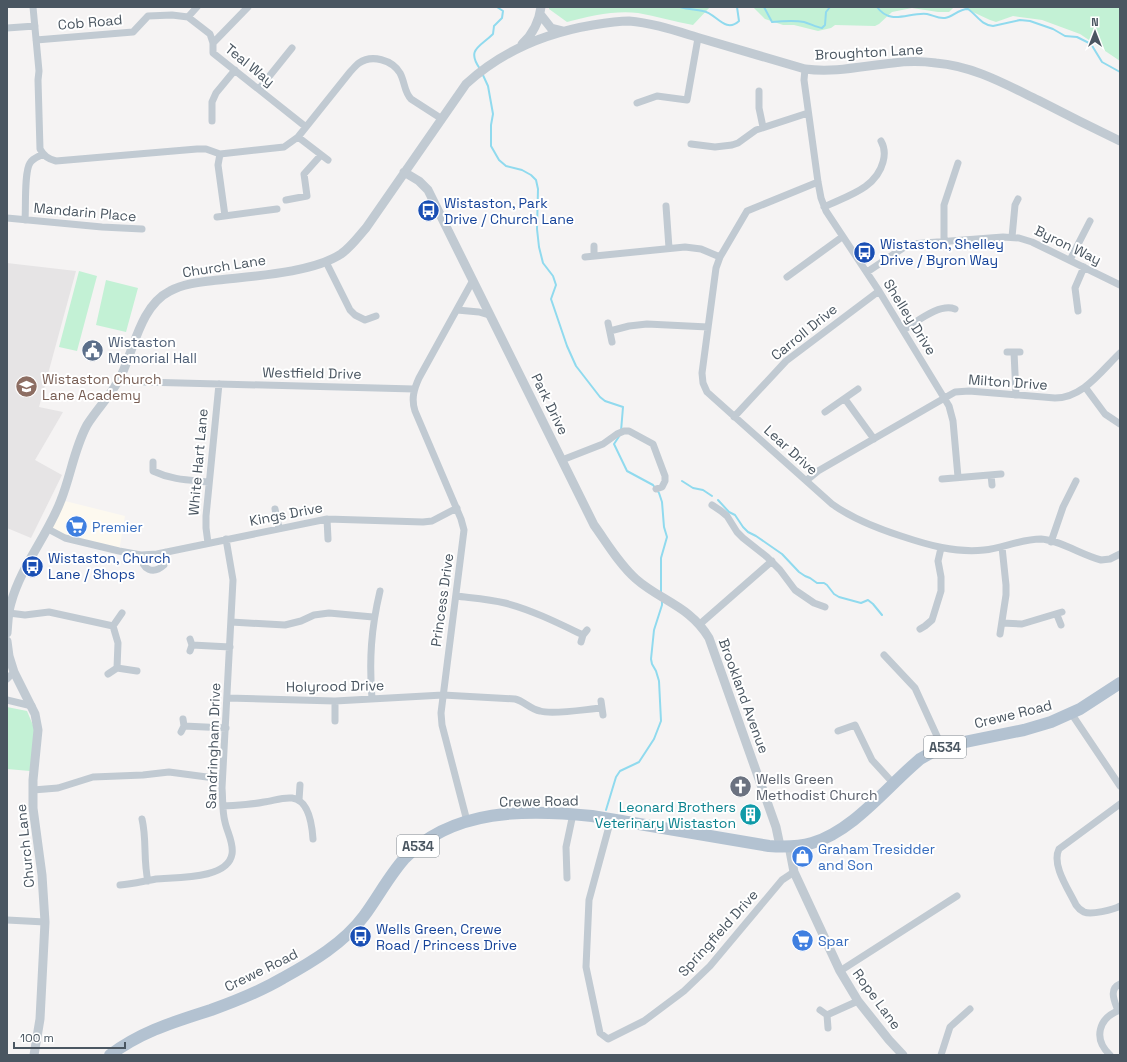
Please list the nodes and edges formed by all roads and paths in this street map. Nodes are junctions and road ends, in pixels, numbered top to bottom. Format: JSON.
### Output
{"nodes":[{"id":1,"x":33,"y":7,"type":"edge"},
{"id":2,"x":197,"y":7,"type":"edge"},
{"id":3,"x":248,"y":7,"type":"edge"},
{"id":4,"x":540,"y":10,"type":"edge"},
{"id":5,"x":188,"y":17,"type":"junction"},
{"id":6,"x":34,"y":26,"type":"junction"},
{"id":7,"x":7,"y":28,"type":"edge"},
{"id":8,"x":565,"y":31,"type":"junction"},
{"id":9,"x":698,"y":38,"type":"junction"},
{"id":10,"x":36,"y":40,"type":"junction"},
{"id":11,"x":214,"y":43,"type":"junction"},
{"id":12,"x":292,"y":48,"type":"dead end"},
{"id":13,"x":518,"y":48,"type":"junction"},
{"id":14,"x":805,"y":69,"type":"junction"},
{"id":15,"x":235,"y":70,"type":"junction"},
{"id":16,"x":258,"y":89,"type":"junction"},
{"id":17,"x":759,"y":91,"type":"dead end"},
{"id":18,"x":637,"y":103,"type":"dead end"},
{"id":19,"x":808,"y":113,"type":"junction"},
{"id":20,"x":442,"y":118,"type":"junction"},
{"id":21,"x":212,"y":121,"type":"dead end"},
{"id":22,"x":306,"y":127,"type":"junction"},
{"id":23,"x":762,"y":127,"type":"junction"},
{"id":24,"x":298,"y":137,"type":"junction"},
{"id":25,"x":1120,"y":142,"type":"edge"},
{"id":26,"x":691,"y":144,"type":"dead end"},
{"id":27,"x":884,"y":144,"type":"dead end"},
{"id":28,"x":43,"y":154,"type":"junction"},
{"id":29,"x":220,"y":154,"type":"junction"},
{"id":30,"x":321,"y":155,"type":"junction"},
{"id":31,"x":328,"y":160,"type":"dead end"},
{"id":32,"x":958,"y":163,"type":"dead end"},
{"id":33,"x":404,"y":172,"type":"junction"},
{"id":34,"x":818,"y":182,"type":"junction"},
{"id":35,"x":286,"y":200,"type":"dead end"},
{"id":36,"x":1018,"y":200,"type":"dead end"},
{"id":37,"x":666,"y":206,"type":"dead end"},
{"id":38,"x":824,"y":207,"type":"junction"},
{"id":39,"x":277,"y":209,"type":"dead end"},
{"id":40,"x":225,"y":216,"type":"junction"},
{"id":41,"x":217,"y":217,"type":"dead end"},
{"id":42,"x":7,"y":218,"type":"edge"},
{"id":43,"x":25,"y":220,"type":"junction"},
{"id":44,"x":1090,"y":221,"type":"dead end"},
{"id":45,"x":142,"y":229,"type":"dead end"},
{"id":46,"x":842,"y":237,"type":"junction"},
{"id":47,"x":1012,"y":237,"type":"junction"},
{"id":48,"x":944,"y":241,"type":"junction"},
{"id":49,"x":594,"y":246,"type":"dead end"},
{"id":50,"x":669,"y":248,"type":"junction"},
{"id":51,"x":594,"y":256,"type":"junction"},
{"id":52,"x":585,"y":257,"type":"dead end"},
{"id":53,"x":720,"y":257,"type":"junction"},
{"id":54,"x":1070,"y":260,"type":"junction"},
{"id":55,"x":326,"y":262,"type":"junction"},
{"id":56,"x":1084,"y":267,"type":"junction"},
{"id":57,"x":866,"y":272,"type":"junction"},
{"id":58,"x":787,"y":277,"type":"dead end"},
{"id":59,"x":472,"y":282,"type":"junction"},
{"id":60,"x":1120,"y":285,"type":"edge"},
{"id":61,"x":879,"y":291,"type":"junction"},
{"id":62,"x":1079,"y":307,"type":"dead end"},
{"id":63,"x":955,"y":309,"type":"dead end"},
{"id":64,"x":457,"y":310,"type":"junction"},
{"id":65,"x":488,"y":315,"type":"junction"},
{"id":66,"x":376,"y":316,"type":"dead end"},
{"id":67,"x":608,"y":323,"type":"dead end"},
{"id":68,"x":708,"y":327,"type":"junction"},
{"id":69,"x":903,"y":330,"type":"junction"},
{"id":70,"x":610,"y":331,"type":"junction"},
{"id":71,"x":612,"y":342,"type":"dead end"},
{"id":72,"x":1013,"y":352,"type":"dead end"},
{"id":73,"x":1120,"y":353,"type":"edge"},
{"id":74,"x":119,"y":379,"type":"junction"},
{"id":75,"x":219,"y":384,"type":"junction"},
{"id":76,"x":1085,"y":386,"type":"junction"},
{"id":77,"x":414,"y":389,"type":"junction"},
{"id":78,"x":858,"y":389,"type":"dead end"},
{"id":79,"x":1016,"y":395,"type":"junction"},
{"id":80,"x":945,"y":398,"type":"junction"},
{"id":81,"x":845,"y":399,"type":"junction"},
{"id":82,"x":825,"y":412,"type":"dead end"},
{"id":83,"x":734,"y":417,"type":"junction"},
{"id":84,"x":1120,"y":424,"type":"edge"},
{"id":85,"x":874,"y":439,"type":"junction"},
{"id":86,"x":562,"y":460,"type":"junction"},
{"id":87,"x":153,"y":462,"type":"dead end"},
{"id":88,"x":153,"y":471,"type":"junction"},
{"id":89,"x":1001,"y":474,"type":"dead end"},
{"id":90,"x":991,"y":475,"type":"junction"},
{"id":91,"x":146,"y":476,"type":"dead end"},
{"id":92,"x":958,"y":477,"type":"junction"},
{"id":93,"x":942,"y":478,"type":"dead end"},
{"id":94,"x":807,"y":480,"type":"junction"},
{"id":95,"x":1076,"y":481,"type":"dead end"},
{"id":96,"x":209,"y":482,"type":"junction"},
{"id":97,"x":992,"y":485,"type":"dead end"},
{"id":98,"x":656,"y":489,"type":"dead end"},
{"id":99,"x":712,"y":505,"type":"dead end"},
{"id":100,"x":457,"y":508,"type":"junction"},
{"id":101,"x":275,"y":509,"type":"dead end"},
{"id":102,"x":327,"y":519,"type":"junction"},
{"id":103,"x":279,"y":528,"type":"junction"},
{"id":104,"x":48,"y":529,"type":"junction"},
{"id":105,"x":226,"y":539,"type":"junction"},
{"id":106,"x":328,"y":539,"type":"dead end"},
{"id":107,"x":1052,"y":542,"type":"junction"},
{"id":108,"x":208,"y":543,"type":"junction"},
{"id":109,"x":1002,"y":547,"type":"junction"},
{"id":110,"x":941,"y":548,"type":"junction"},
{"id":111,"x":166,"y":552,"type":"junction"},
{"id":112,"x":1120,"y":554,"type":"edge"},
{"id":113,"x":141,"y":555,"type":"junction"},
{"id":114,"x":772,"y":561,"type":"junction"},
{"id":115,"x":380,"y":590,"type":"dead end"},
{"id":116,"x":456,"y":596,"type":"junction"},
{"id":117,"x":825,"y":607,"type":"dead end"},
{"id":118,"x":9,"y":613,"type":"junction"},
{"id":119,"x":122,"y":613,"type":"dead end"},
{"id":120,"x":374,"y":617,"type":"junction"},
{"id":121,"x":231,"y":622,"type":"junction"},
{"id":122,"x":1002,"y":623,"type":"junction"},
{"id":123,"x":700,"y":624,"type":"junction"},
{"id":124,"x":1061,"y":625,"type":"dead end"},
{"id":125,"x":113,"y":626,"type":"junction"},
{"id":126,"x":924,"y":629,"type":"dead end"},
{"id":127,"x":7,"y":633,"type":"edge"},
{"id":128,"x":1000,"y":634,"type":"dead end"},
{"id":129,"x":584,"y":635,"type":"dead end"},
{"id":130,"x":7,"y":641,"type":"edge"},
{"id":131,"x":191,"y":645,"type":"dead end"},
{"id":132,"x":230,"y":647,"type":"junction"},
{"id":133,"x":884,"y":655,"type":"dead end"},
{"id":134,"x":8,"y":657,"type":"edge"},
{"id":135,"x":117,"y":668,"type":"junction"},
{"id":136,"x":137,"y":671,"type":"dead end"},
{"id":137,"x":14,"y":672,"type":"junction"},
{"id":138,"x":108,"y":674,"type":"dead end"},
{"id":139,"x":7,"y":679,"type":"edge"},
{"id":140,"x":1120,"y":683,"type":"edge"},
{"id":141,"x":442,"y":695,"type":"junction"},
{"id":142,"x":227,"y":698,"type":"junction"},
{"id":143,"x":372,"y":699,"type":"junction"},
{"id":144,"x":7,"y":700,"type":"edge"},
{"id":145,"x":335,"y":701,"type":"junction"},
{"id":146,"x":32,"y":706,"type":"junction"},
{"id":147,"x":602,"y":708,"type":"dead end"},
{"id":148,"x":1072,"y":713,"type":"junction"},
{"id":149,"x":335,"y":721,"type":"dead end"},
{"id":150,"x":182,"y":726,"type":"dead end"},
{"id":151,"x":226,"y":728,"type":"junction"},
{"id":152,"x":838,"y":731,"type":"dead end"},
{"id":153,"x":942,"y":747,"type":"junction"},
{"id":154,"x":222,"y":778,"type":"junction"},
{"id":155,"x":893,"y":783,"type":"junction"},
{"id":156,"x":300,"y":785,"type":"dead end"},
{"id":157,"x":1120,"y":786,"type":"edge"},
{"id":158,"x":33,"y":790,"type":"junction"},
{"id":159,"x":299,"y":800,"type":"junction"},
{"id":160,"x":1120,"y":804,"type":"edge"},
{"id":161,"x":223,"y":806,"type":"junction"},
{"id":162,"x":573,"y":814,"type":"junction"},
{"id":163,"x":142,"y":819,"type":"dead end"},
{"id":164,"x":610,"y":819,"type":"junction"},
{"id":165,"x":467,"y":821,"type":"junction"},
{"id":166,"x":313,"y":839,"type":"dead end"},
{"id":167,"x":785,"y":846,"type":"junction"},
{"id":168,"x":794,"y":872,"type":"junction"},
{"id":169,"x":567,"y":878,"type":"dead end"},
{"id":170,"x":148,"y":881,"type":"junction"},
{"id":171,"x":120,"y":885,"type":"dead end"},
{"id":172,"x":957,"y":896,"type":"dead end"},
{"id":173,"x":1120,"y":906,"type":"edge"},
{"id":174,"x":7,"y":920,"type":"edge"},
{"id":175,"x":45,"y":922,"type":"junction"},
{"id":176,"x":840,"y":971,"type":"junction"},
{"id":177,"x":1120,"y":984,"type":"edge"},
{"id":178,"x":858,"y":1001,"type":"junction"},
{"id":179,"x":970,"y":1009,"type":"dead end"},
{"id":180,"x":820,"y":1010,"type":"dead end"},
{"id":181,"x":1119,"y":1011,"type":"edge"},
{"id":182,"x":827,"y":1015,"type":"junction"},
{"id":183,"x":828,"y":1028,"type":"dead end"},
{"id":184,"x":34,"y":1055,"type":"edge"},
{"id":185,"x":110,"y":1055,"type":"edge"},
{"id":186,"x":903,"y":1055,"type":"edge"},
{"id":187,"x":941,"y":1055,"type":"edge"},
{"id":188,"x":1110,"y":1055,"type":"edge"}],
"edges":[{"from":1,"to":6,"type":"street"},
{"from":2,"to":5,"type":"street"},
{"from":3,"to":11,"type":"street"},
{"from":4,"to":8,"type":"street"},
{"from":4,"to":13,"type":"street"},
{"from":5,"to":10,"type":"street","name":"Cob Road"},
{"from":5,"to":11,"type":"street","name":"Teal Way"},
{"from":6,"to":7,"type":"street"},
{"from":6,"to":10,"type":"street"},
{"from":8,"to":9,"type":"street","name":"Broughton Lane"},
{"from":8,"to":13,"type":"street","name":"Broughton Lane"},
{"from":9,"to":14,"type":"street","name":"Broughton Lane"},
{"from":9,"to":18,"type":"street"},
{"from":10,"to":28,"type":"street"},
{"from":11,"to":15,"type":"street","name":"Teal Way"},
{"from":12,"to":16,"type":"street"},
{"from":13,"to":20,"type":"street","name":"Church Lane"},
{"from":14,"to":19,"type":"street","name":"Shelley Drive"},
{"from":14,"to":25,"type":"street","name":"Broughton Lane"},
{"from":15,"to":16,"type":"street","name":"Teal Way"},
{"from":15,"to":21,"type":"street"},
{"from":16,"to":22,"type":"street","name":"Teal Way"},
{"from":17,"to":23,"type":"street"},
{"from":19,"to":23,"type":"street"},
{"from":19,"to":34,"type":"street","name":"Shelley Drive"},
{"from":20,"to":22,"type":"street"},
{"from":20,"to":33,"type":"street","name":"Church Lane"},
{"from":22,"to":24,"type":"street"},
{"from":23,"to":26,"type":"street"},
{"from":24,"to":29,"type":"street"},
{"from":24,"to":30,"type":"street"},
{"from":27,"to":38,"type":"street"},
{"from":28,"to":29,"type":"street"},
{"from":28,"to":43,"type":"street"},
{"from":29,"to":40,"type":"street"},
{"from":30,"to":31,"type":"street"},
{"from":30,"to":35,"type":"street"},
{"from":32,"to":48,"type":"street"},
{"from":33,"to":55,"type":"street","name":"Church Lane"},
{"from":33,"to":59,"type":"street","name":"Park Drive"},
{"from":34,"to":38,"type":"street","name":"Shelley Drive"},
{"from":34,"to":53,"type":"street","name":"Lear Drive"},
{"from":36,"to":47,"type":"street"},
{"from":37,"to":50,"type":"street"},
{"from":38,"to":46,"type":"street","name":"Shelley Drive"},
{"from":39,"to":40,"type":"street"},
{"from":40,"to":41,"type":"street"},
{"from":42,"to":43,"type":"street","name":"Mandarin Place"},
{"from":43,"to":45,"type":"street","name":"Mandarin Place"},
{"from":44,"to":54,"type":"street"},
{"from":46,"to":57,"type":"street","name":"Shelley Drive"},
{"from":46,"to":58,"type":"street"},
{"from":47,"to":48,"type":"street","name":"Byron Way"},
{"from":47,"to":54,"type":"street","name":"Byron Way"},
{"from":48,"to":57,"type":"street","name":"Byron Way"},
{"from":49,"to":51,"type":"street"},
{"from":50,"to":51,"type":"street"},
{"from":50,"to":53,"type":"street"},
{"from":51,"to":52,"type":"street"},
{"from":53,"to":68,"type":"street","name":"Lear Drive"},
{"from":54,"to":56,"type":"street","name":"Byron Way"},
{"from":55,"to":66,"type":"street"},
{"from":55,"to":74,"type":"street","name":"Church Lane"},
{"from":56,"to":60,"type":"street","name":"Byron Way"},
{"from":56,"to":62,"type":"street"},
{"from":57,"to":61,"type":"street","name":"Shelley Drive"},
{"from":59,"to":64,"type":"street"},
{"from":59,"to":65,"type":"street","name":"Park Drive"},
{"from":61,"to":69,"type":"street","name":"Shelley Drive"},
{"from":61,"to":83,"type":"street","name":"Carroll Drive"},
{"from":63,"to":69,"type":"street"},
{"from":64,"to":65,"type":"street"},
{"from":64,"to":77,"type":"street"},
{"from":65,"to":86,"type":"street","name":"Park Drive"},
{"from":67,"to":70,"type":"street"},
{"from":68,"to":70,"type":"street"},
{"from":68,"to":83,"type":"street","name":"Lear Drive"},
{"from":69,"to":80,"type":"street","name":"Shelley Drive"},
{"from":70,"to":71,"type":"street"},
{"from":72,"to":79,"type":"street"},
{"from":73,"to":76,"type":"street","name":"Milton Drive"},
{"from":74,"to":75,"type":"street","name":"Westfield Drive"},
{"from":74,"to":104,"type":"street","name":"Church Lane"},
{"from":75,"to":77,"type":"street","name":"Westfield Drive"},
{"from":75,"to":96,"type":"street","name":"White Hart Lane"},
{"from":76,"to":79,"type":"street","name":"Milton Drive"},
{"from":76,"to":84,"type":"street"},
{"from":77,"to":100,"type":"street","name":"Princess Drive"},
{"from":78,"to":81,"type":"street"},
{"from":79,"to":80,"type":"street","name":"Milton Drive"},
{"from":80,"to":85,"type":"street","name":"Milton Drive"},
{"from":80,"to":92,"type":"street","name":"Shelley Drive"},
{"from":81,"to":82,"type":"street"},
{"from":81,"to":85,"type":"street"},
{"from":83,"to":94,"type":"street","name":"Lear Drive"},
{"from":85,"to":94,"type":"street","name":"Milton Drive"},
{"from":86,"to":98,"type":"street"},
{"from":86,"to":123,"type":"street","name":"Park Drive"},
{"from":87,"to":88,"type":"street"},
{"from":88,"to":91,"type":"street"},
{"from":88,"to":96,"type":"street"},
{"from":89,"to":90,"type":"street"},
{"from":90,"to":92,"type":"street"},
{"from":90,"to":97,"type":"street"},
{"from":92,"to":93,"type":"street"},
{"from":94,"to":110,"type":"street","name":"Lear Drive"},
{"from":95,"to":107,"type":"street"},
{"from":96,"to":108,"type":"street","name":"White Hart Lane"},
{"from":99,"to":114,"type":"street"},
{"from":100,"to":102,"type":"street","name":"Kings Drive"},
{"from":100,"to":116,"type":"street","name":"Princess Drive"},
{"from":101,"to":103,"type":"street"},
{"from":102,"to":103,"type":"street","name":"Kings Drive"},
{"from":102,"to":106,"type":"street"},
{"from":103,"to":105,"type":"street","name":"Kings Drive"},
{"from":104,"to":113,"type":"street","name":"Kings Drive"},
{"from":104,"to":118,"type":"street","name":"Church Lane"},
{"from":105,"to":108,"type":"street","name":"Kings Drive"},
{"from":105,"to":121,"type":"street","name":"Sandringham Drive"},
{"from":107,"to":109,"type":"street","name":"Lear Drive"},
{"from":107,"to":112,"type":"street","name":"Lear Drive"},
{"from":108,"to":111,"type":"street","name":"Kings Drive"},
{"from":109,"to":110,"type":"street","name":"Lear Drive"},
{"from":109,"to":122,"type":"street"},
{"from":110,"to":126,"type":"street"},
{"from":111,"to":113,"type":"street","name":"Kings Drive"},
{"from":111,"to":113,"type":"street"},
{"from":114,"to":117,"type":"street"},
{"from":114,"to":123,"type":"street"},
{"from":115,"to":120,"type":"street"},
{"from":116,"to":129,"type":"street"},
{"from":116,"to":141,"type":"street","name":"Princess Drive"},
{"from":118,"to":125,"type":"street"},
{"from":118,"to":127,"type":"street","name":"Church Lane"},
{"from":119,"to":125,"type":"street"},
{"from":120,"to":121,"type":"street"},
{"from":120,"to":143,"type":"street"},
{"from":121,"to":132,"type":"street","name":"Sandringham Drive"},
{"from":122,"to":124,"type":"street"},
{"from":122,"to":128,"type":"street"},
{"from":123,"to":167,"type":"street","name":"Brookland Avenue"},
{"from":125,"to":135,"type":"street"},
{"from":130,"to":134,"type":"street","name":"Church Lane"},
{"from":131,"to":132,"type":"street"},
{"from":132,"to":142,"type":"street","name":"Sandringham Drive"},
{"from":133,"to":153,"type":"street"},
{"from":134,"to":137,"type":"street","name":"Church Lane"},
{"from":135,"to":136,"type":"street"},
{"from":135,"to":138,"type":"street"},
{"from":137,"to":139,"type":"street"},
{"from":137,"to":146,"type":"street","name":"Church Lane"},
{"from":140,"to":148,"type":"main road","name":"Crewe Road","number":"A534"},
{"from":141,"to":143,"type":"street","name":"Holyrood Drive"},
{"from":141,"to":147,"type":"street","name":"Holyrood Drive"},
{"from":141,"to":165,"type":"street","name":"Princess Drive"},
{"from":142,"to":145,"type":"street","name":"Holyrood Drive"},
{"from":142,"to":151,"type":"street","name":"Sandringham Drive"},
{"from":143,"to":145,"type":"street","name":"Holyrood Drive"},
{"from":144,"to":146,"type":"street"},
{"from":145,"to":149,"type":"street"},
{"from":146,"to":158,"type":"street","name":"Church Lane"},
{"from":148,"to":153,"type":"main road","name":"Crewe Road","number":"A534"},
{"from":148,"to":157,"type":"street"},
{"from":150,"to":151,"type":"street"},
{"from":151,"to":154,"type":"street","name":"Sandringham Drive"},
{"from":152,"to":155,"type":"street"},
{"from":153,"to":155,"type":"main road","name":"Crewe Road","number":"A534"},
{"from":154,"to":158,"type":"street"},
{"from":154,"to":161,"type":"street","name":"Sandringham Drive"},
{"from":155,"to":167,"type":"main road","name":"Crewe Road","number":"A534"},
{"from":156,"to":159,"type":"street"},
{"from":158,"to":175,"type":"street","name":"Church Lane"},
{"from":159,"to":161,"type":"street"},
{"from":159,"to":166,"type":"street"},
{"from":160,"to":173,"type":"street"},
{"from":161,"to":170,"type":"street","name":"Sandringham Drive"},
{"from":162,"to":164,"type":"main road","name":"Crewe Road","number":"A534"},
{"from":162,"to":165,"type":"main road","name":"Crewe Road","number":"A534"},
{"from":162,"to":169,"type":"street"},
{"from":163,"to":170,"type":"street"},
{"from":164,"to":167,"type":"main road","name":"Crewe Road","number":"A534"},
{"from":164,"to":168,"type":"street","name":"Springfield Drive"},
{"from":165,"to":185,"type":"main road","name":"Crewe Road","number":"A534"},
{"from":167,"to":168,"type":"street","name":"Rope Lane"},
{"from":168,"to":176,"type":"street","name":"Rope Lane"},
{"from":170,"to":171,"type":"street","name":"Sandringham Drive"},
{"from":172,"to":176,"type":"street"},
{"from":174,"to":175,"type":"street"},
{"from":175,"to":184,"type":"street","name":"Church Lane"},
{"from":176,"to":178,"type":"street","name":"Rope Lane"},
{"from":177,"to":181,"type":"street"},
{"from":178,"to":182,"type":"street"},
{"from":178,"to":186,"type":"street","name":"Rope Lane"},
{"from":179,"to":187,"type":"street"},
{"from":180,"to":182,"type":"street"},
{"from":181,"to":188,"type":"street"},
{"from":182,"to":183,"type":"street"}]}
